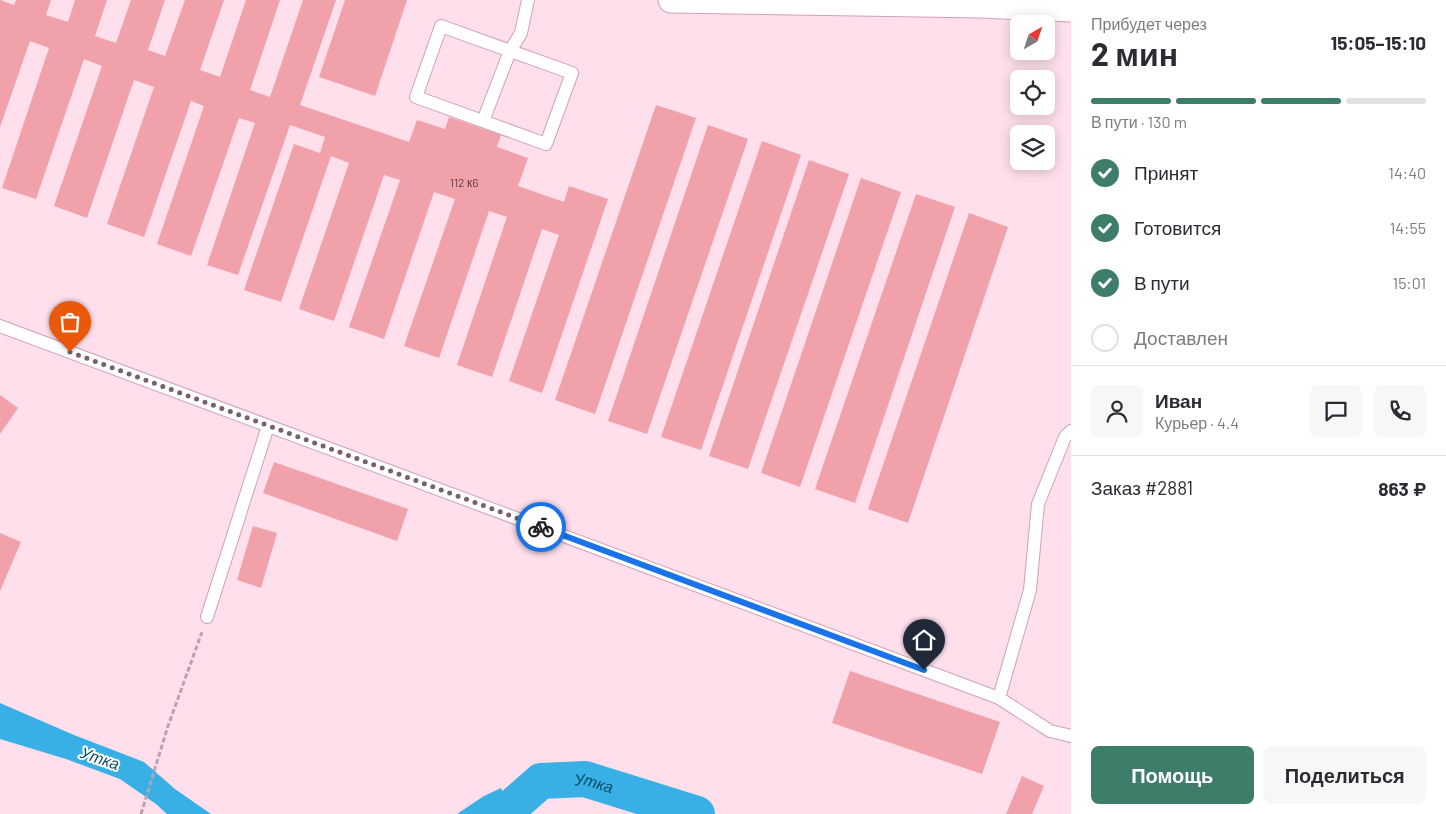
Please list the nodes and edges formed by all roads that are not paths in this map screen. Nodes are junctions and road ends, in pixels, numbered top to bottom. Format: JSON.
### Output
{"nodes":[{"id":1,"x":528,"y":0,"type":"edge"},
{"id":2,"x":671,"y":0,"type":"edge"},
{"id":3,"x":1071,"y":9,"type":"edge"},
{"id":4,"x":510,"y":51,"type":"junction"},
{"id":5,"x":483,"y":121,"type":"junction"},
{"id":6,"x":0,"y":326,"type":"edge"},
{"id":7,"x":268,"y":426,"type":"junction"},
{"id":8,"x":1071,"y":431,"type":"edge"},
{"id":9,"x":208,"y":617,"type":"road end"},
{"id":10,"x":998,"y":698,"type":"junction"},
{"id":11,"x":1071,"y":736,"type":"edge"}],
"edges":[{"from":1,"to":4,"type":"lane"},
{"from":2,"to":3,"type":"street"},
{"from":4,"to":5,"type":"lane"},
{"from":4,"to":5,"type":"lane"},
{"from":4,"to":5,"type":"lane"},
{"from":6,"to":7,"type":"lane"},
{"from":7,"to":9,"type":"lane"},
{"from":7,"to":10,"type":"lane"},
{"from":8,"to":10,"type":"lane"},
{"from":10,"to":11,"type":"lane"}]}
